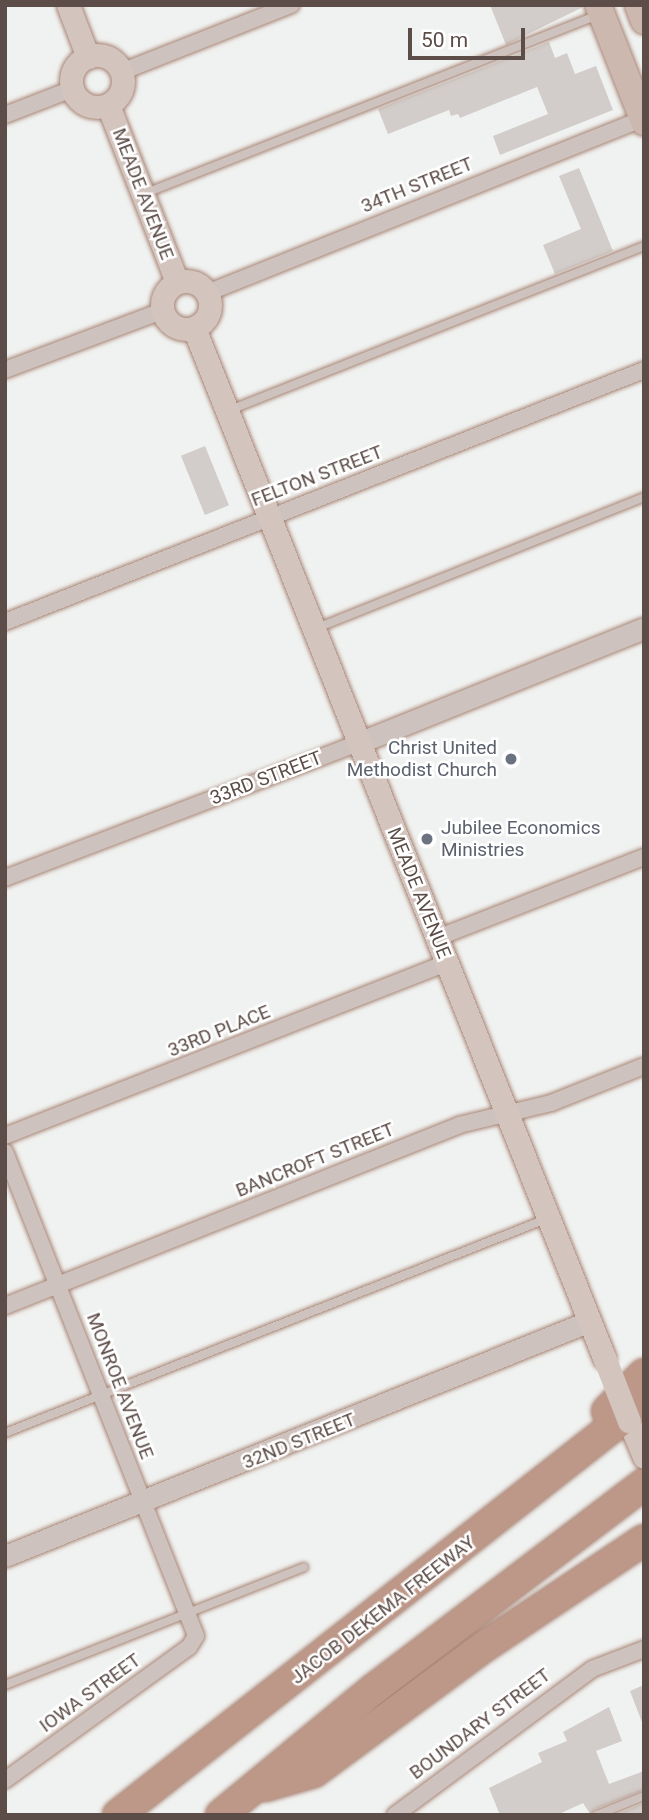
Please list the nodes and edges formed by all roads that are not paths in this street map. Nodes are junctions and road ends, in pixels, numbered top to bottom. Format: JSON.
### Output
{"nodes":[{"id":1,"x":68,"y":5,"type":"edge"},
{"id":2,"x":291,"y":5,"type":"edge"},
{"id":3,"x":638,"y":5,"type":"edge"},
{"id":4,"x":600,"y":10,"type":"edge"},
{"id":5,"x":644,"y":21,"type":"edge"},
{"id":6,"x":89,"y":57,"type":"junction"},
{"id":7,"x":121,"y":72,"type":"junction"},
{"id":8,"x":72,"y":89,"type":"junction"},
{"id":9,"x":108,"y":105,"type":"junction"},
{"id":10,"x":5,"y":115,"type":"edge"},
{"id":11,"x":643,"y":119,"type":"edge"},
{"id":12,"x":143,"y":194,"type":"junction"},
{"id":13,"x":644,"y":246,"type":"edge"},
{"id":14,"x":177,"y":282,"type":"junction"},
{"id":15,"x":207,"y":293,"type":"junction"},
{"id":16,"x":162,"y":311,"type":"junction"},
{"id":17,"x":194,"y":328,"type":"junction"},
{"id":18,"x":5,"y":370,"type":"edge"},
{"id":19,"x":644,"y":370,"type":"edge"},
{"id":20,"x":227,"y":411,"type":"junction"},
{"id":21,"x":644,"y":497,"type":"edge"},
{"id":22,"x":270,"y":517,"type":"junction"},
{"id":23,"x":5,"y":622,"type":"edge"},
{"id":24,"x":644,"y":628,"type":"edge"},
{"id":25,"x":314,"y":629,"type":"junction"},
{"id":26,"x":358,"y":743,"type":"junction"},
{"id":27,"x":644,"y":857,"type":"edge"},
{"id":28,"x":5,"y":878,"type":"edge"},
{"id":29,"x":438,"y":938,"type":"junction"},
{"id":30,"x":447,"y":962,"type":"junction"},
{"id":31,"x":644,"y":1066,"type":"edge"},
{"id":32,"x":509,"y":1114,"type":"junction"},
{"id":33,"x":5,"y":1136,"type":"edge"},
{"id":34,"x":5,"y":1152,"type":"edge"},
{"id":35,"x":11,"y":1181,"type":"edge"},
{"id":36,"x":550,"y":1218,"type":"junction"},
{"id":37,"x":58,"y":1285,"type":"junction"},
{"id":38,"x":5,"y":1306,"type":"edge"},
{"id":39,"x":590,"y":1321,"type":"junction"},
{"id":40,"x":644,"y":1374,"type":"edge"},
{"id":41,"x":101,"y":1395,"type":"junction"},
{"id":42,"x":644,"y":1402,"type":"edge"},
{"id":43,"x":5,"y":1433,"type":"edge"},
{"id":44,"x":644,"y":1457,"type":"edge"},
{"id":45,"x":644,"y":1484,"type":"edge"},
{"id":46,"x":143,"y":1503,"type":"junction"},
{"id":47,"x":509,"y":1510,"type":"junction"},
{"id":48,"x":644,"y":1540,"type":"edge"},
{"id":49,"x":5,"y":1556,"type":"edge"},
{"id":50,"x":304,"y":1567,"type":"dead end"},
{"id":51,"x":187,"y":1614,"type":"junction"},
{"id":52,"x":196,"y":1636,"type":"joint"},
{"id":53,"x":644,"y":1648,"type":"edge"},
{"id":54,"x":5,"y":1685,"type":"edge"},
{"id":55,"x":5,"y":1780,"type":"edge"},
{"id":56,"x":254,"y":1789,"type":"junction"},
{"id":57,"x":644,"y":1796,"type":"edge"},
{"id":58,"x":402,"y":1812,"type":"edge"},
{"id":59,"x":118,"y":1815,"type":"edge"},
{"id":60,"x":221,"y":1815,"type":"edge"},
{"id":61,"x":597,"y":1815,"type":"edge"}],
"edges":[{"from":1,"to":6,"type":"main road"},
{"from":2,"to":7,"type":"street"},
{"from":3,"to":5,"type":"main road"},
{"from":4,"to":11,"type":"main road"},
{"from":4,"to":12,"type":"lane"},
{"from":6,"to":7,"type":"main road"},
{"from":6,"to":8,"type":"main road"},
{"from":7,"to":9,"type":"main road"},
{"from":8,"to":9,"type":"main road"},
{"from":8,"to":10,"type":"street"},
{"from":9,"to":12,"type":"main road","name":"MEADE AVENUE"},
{"from":11,"to":15,"type":"street","name":"34TH STREET"},
{"from":12,"to":14,"type":"main road","name":"MEADE AVENUE"},
{"from":13,"to":20,"type":"lane"},
{"from":14,"to":15,"type":"main road"},
{"from":14,"to":16,"type":"main road"},
{"from":15,"to":17,"type":"main road"},
{"from":16,"to":17,"type":"main road"},
{"from":16,"to":18,"type":"street"},
{"from":17,"to":20,"type":"main road","name":"MEADE AVENUE"},
{"from":19,"to":22,"type":"street","name":"FELTON STREET"},
{"from":20,"to":22,"type":"main road","name":"MEADE AVENUE"},
{"from":21,"to":25,"type":"lane"},
{"from":22,"to":23,"type":"street","name":"FELTON STREET"},
{"from":22,"to":25,"type":"main road","name":"MEADE AVENUE"},
{"from":24,"to":26,"type":"street","name":"33RD STREET"},
{"from":25,"to":26,"type":"main road","name":"MEADE AVENUE"},
{"from":26,"to":28,"type":"street","name":"33RD STREET"},
{"from":26,"to":29,"type":"main road","name":"MEADE AVENUE"},
{"from":27,"to":29,"type":"street"},
{"from":29,"to":30,"type":"main road","name":"MEADE AVENUE"},
{"from":30,"to":32,"type":"main road","name":"MEADE AVENUE"},
{"from":30,"to":33,"type":"street","name":"33RD PLACE"},
{"from":31,"to":32,"type":"street","name":"BANCROFT STREET"},
{"from":32,"to":36,"type":"main road","name":"MEADE AVENUE"},
{"from":32,"to":37,"type":"street","name":"BANCROFT STREET"},
{"from":34,"to":35,"type":"street","name":"MONROE AVENUE"},
{"from":35,"to":37,"type":"street","name":"MONROE AVENUE"},
{"from":36,"to":39,"type":"main road","name":"MEADE AVENUE"},
{"from":36,"to":41,"type":"lane"},
{"from":37,"to":38,"type":"street","name":"BANCROFT STREET"},
{"from":37,"to":41,"type":"street","name":"MONROE AVENUE"},
{"from":39,"to":44,"type":"main road","name":"MEADE AVENUE","bridge":true},
{"from":39,"to":46,"type":"street","name":"32ND STREET"},
{"from":40,"to":47,"type":"highway"},
{"from":41,"to":43,"type":"lane"},
{"from":41,"to":46,"type":"street","name":"MONROE AVENUE"},
{"from":42,"to":47,"type":"highway","name":"JACOB DEKEMA FREEWAY"},
{"from":45,"to":56,"type":"highway"},
{"from":46,"to":49,"type":"street","name":"32ND STREET"},
{"from":46,"to":51,"type":"street","name":"MONROE AVENUE"},
{"from":47,"to":59,"type":"highway","name":"JACOB DEKEMA FREEWAY"},
{"from":48,"to":56,"type":"highway"},
{"from":50,"to":51,"type":"lane"},
{"from":51,"to":52,"type":"street","name":"MONROE AVENUE"},
{"from":51,"to":54,"type":"lane"},
{"from":52,"to":55,"type":"street","name":"IOWA STREET"},
{"from":53,"to":58,"type":"street","name":"BOUNDARY STREET"},
{"from":56,"to":60,"type":"highway"},
{"from":57,"to":61,"type":"lane"}]}
